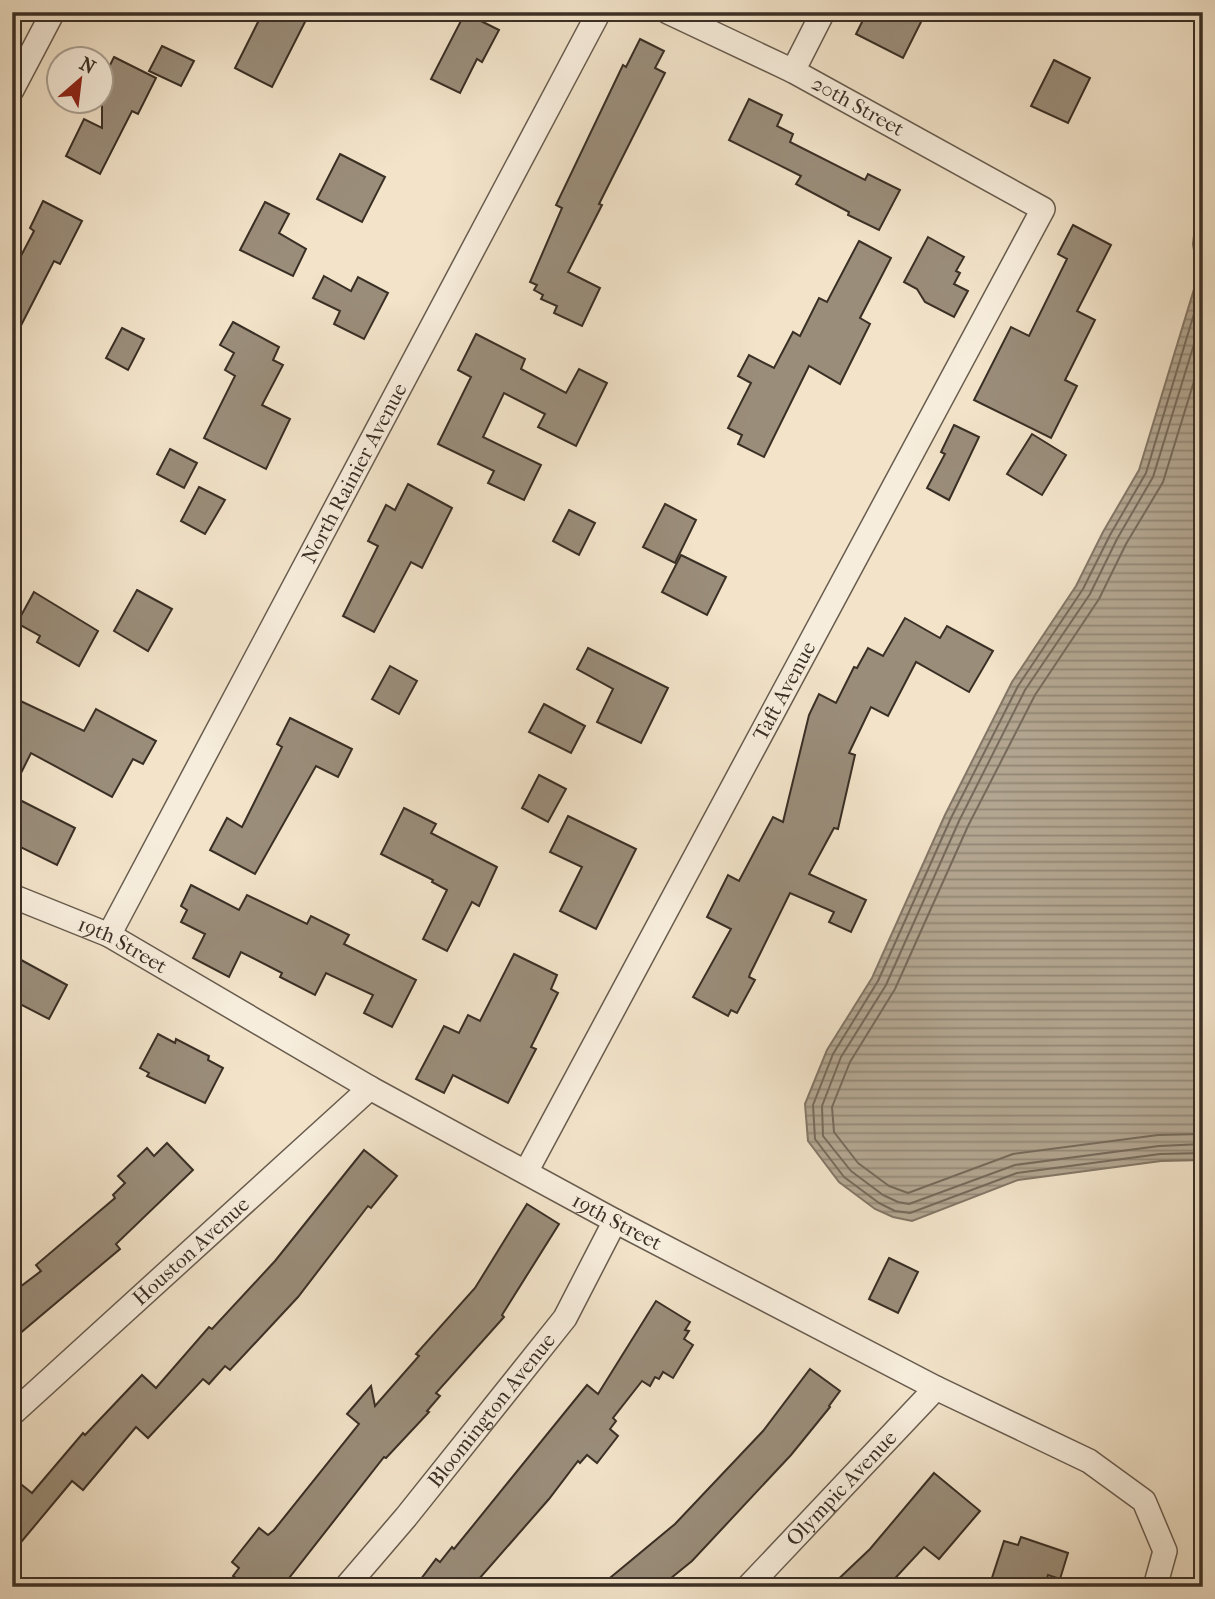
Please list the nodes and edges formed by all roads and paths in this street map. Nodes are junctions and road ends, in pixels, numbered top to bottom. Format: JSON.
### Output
{"nodes":[{"id":1,"x":53,"y":12,"type":"edge"},
{"id":2,"x":599,"y":12,"type":"edge"},
{"id":3,"x":668,"y":12,"type":"edge"},
{"id":4,"x":823,"y":12,"type":"edge"},
{"id":5,"x":793,"y":71,"type":"junction"},
{"id":6,"x":12,"y":90,"type":"edge"},
{"id":7,"x":1043,"y":209,"type":"joint"},
{"id":8,"x":12,"y":895,"type":"edge"},
{"id":9,"x":109,"y":934,"type":"junction"},
{"id":10,"x":370,"y":1088,"type":"junction"},
{"id":11,"x":526,"y":1172,"type":"junction"},
{"id":12,"x":615,"y":1221,"type":"junction"},
{"id":13,"x":936,"y":1388,"type":"junction"},
{"id":14,"x":12,"y":1414,"type":"edge"},
{"id":15,"x":346,"y":1587,"type":"edge"},
{"id":16,"x":748,"y":1587,"type":"edge"},
{"id":17,"x":1155,"y":1587,"type":"edge"}],
"edges":[{"from":1,"to":6,"type":"street"},
{"from":2,"to":9,"type":"street","name":"North Rainier Avenue"},
{"from":3,"to":5,"type":"street","name":"20th Street"},
{"from":4,"to":5,"type":"street"},
{"from":5,"to":7,"type":"street","name":"20th Street"},
{"from":7,"to":11,"type":"street","name":"Taft Avenue"},
{"from":8,"to":9,"type":"street","name":"19th Street"},
{"from":9,"to":10,"type":"street","name":"19th Street"},
{"from":10,"to":11,"type":"street","name":"19th Street"},
{"from":10,"to":14,"type":"street","name":"Houston Avenue"},
{"from":11,"to":12,"type":"street","name":"19th Street"},
{"from":12,"to":13,"type":"street","name":"19th Street"},
{"from":12,"to":15,"type":"street","name":"Bloomington Avenue"},
{"from":13,"to":16,"type":"street","name":"Olympic Avenue"},
{"from":13,"to":17,"type":"street","name":"19th Street"}]}
